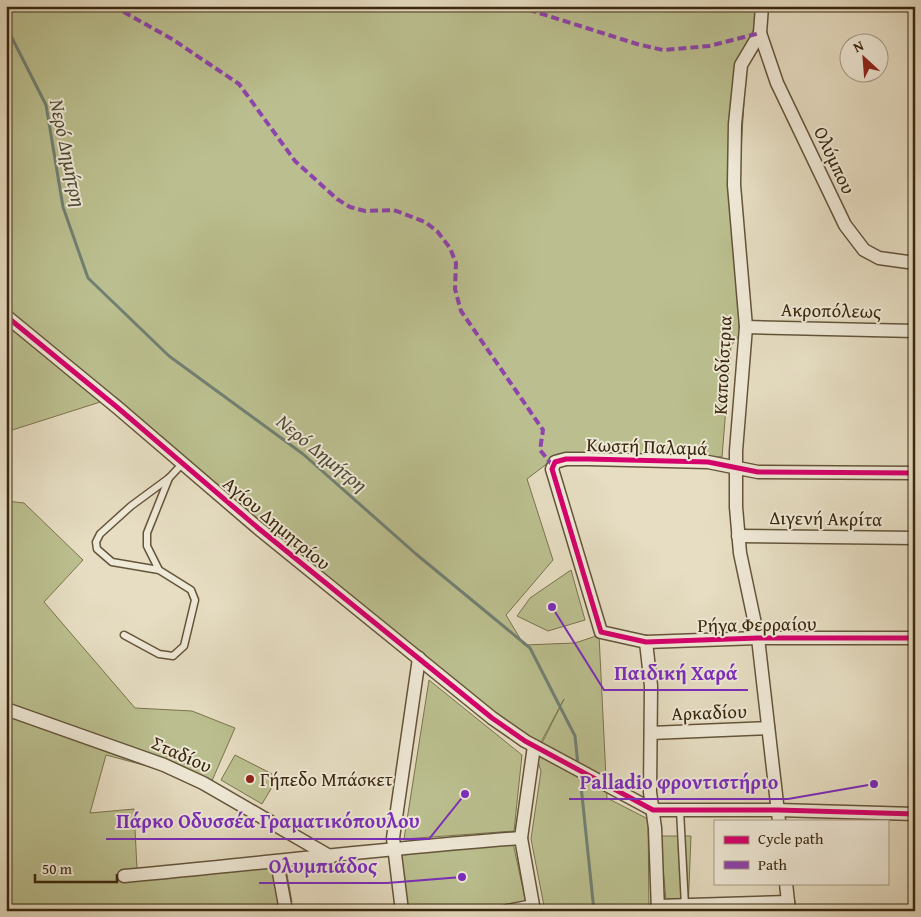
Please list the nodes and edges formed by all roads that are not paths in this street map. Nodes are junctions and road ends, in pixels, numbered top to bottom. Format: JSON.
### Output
{"nodes":[{"id":1,"x":762,"y":6,"type":"edge"},
{"id":2,"x":760,"y":33,"type":"junction"},
{"id":3,"x":915,"y":263,"type":"edge"},
{"id":4,"x":6,"y":316,"type":"edge"},
{"id":5,"x":746,"y":327,"type":"junction"},
{"id":6,"x":915,"y":331,"type":"edge"},
{"id":7,"x":183,"y":463,"type":"junction"},
{"id":8,"x":736,"y":468,"type":"junction"},
{"id":9,"x":915,"y":473,"type":"edge"},
{"id":10,"x":169,"y":478,"type":"junction"},
{"id":11,"x":738,"y":536,"type":"junction"},
{"id":12,"x":915,"y":538,"type":"edge"},
{"id":13,"x":159,"y":570,"type":"junction"},
{"id":14,"x":601,"y":632,"type":"joint"},
{"id":15,"x":124,"y":634,"type":"dead end"},
{"id":16,"x":758,"y":638,"type":"junction"},
{"id":17,"x":915,"y":638,"type":"edge"},
{"id":18,"x":646,"y":642,"type":"junction"},
{"id":19,"x":419,"y":658,"type":"junction"},
{"id":20,"x":6,"y":709,"type":"edge"},
{"id":21,"x":768,"y":728,"type":"junction"},
{"id":22,"x":651,"y":733,"type":"junction"},
{"id":23,"x":534,"y":746,"type":"junction"},
{"id":24,"x":653,"y":810,"type":"junction"},
{"id":25,"x":680,"y":810,"type":"junction"},
{"id":26,"x":915,"y":814,"type":"edge"},
{"id":27,"x":778,"y":815,"type":"edge"},
{"id":28,"x":520,"y":838,"type":"junction"},
{"id":29,"x":394,"y":848,"type":"junction"},
{"id":30,"x":331,"y":857,"type":"junction"},
{"id":31,"x":277,"y":862,"type":"junction"},
{"id":32,"x":124,"y":876,"type":"dead end"},
{"id":33,"x":786,"y":884,"type":"edge"},
{"id":34,"x":685,"y":906,"type":"junction"},
{"id":35,"x":788,"y":906,"type":"edge"},
{"id":36,"x":533,"y":908,"type":"edge"},
{"id":37,"x":658,"y":908,"type":"edge"},
{"id":38,"x":286,"y":911,"type":"edge"},
{"id":39,"x":402,"y":911,"type":"edge"},
{"id":40,"x":507,"y":911,"type":"edge"}],
"edges":[{"from":1,"to":2,"type":"street"},
{"from":2,"to":3,"type":"street","name":"Ολύμπου"},
{"from":2,"to":5,"type":"street","name":"Καποδίστρια"},
{"from":4,"to":7,"type":"street","name":"Αγίου Δημητρίου"},
{"from":5,"to":6,"type":"street","name":"Ακροπόλεως"},
{"from":5,"to":8,"type":"street","name":"Καποδίστρια"},
{"from":7,"to":10,"type":"lane"},
{"from":7,"to":19,"type":"street","name":"Αγίου Δημητρίου"},
{"from":8,"to":9,"type":"street","name":"Κωστή Παλαμά"},
{"from":8,"to":11,"type":"street","name":"Καποδίστρια"},
{"from":8,"to":14,"type":"street","name":"Κωστή Παλαμά"},
{"from":10,"to":13,"type":"lane"},
{"from":10,"to":13,"type":"lane"},
{"from":11,"to":12,"type":"street","name":"Διγενή Ακρίτα"},
{"from":11,"to":16,"type":"street","name":"Καποδίστρια"},
{"from":13,"to":15,"type":"lane"},
{"from":14,"to":18,"type":"street","name":"Ρήγα Φερραίου"},
{"from":16,"to":17,"type":"street","name":"Ρήγα Φερραίου"},
{"from":16,"to":18,"type":"street","name":"Ρήγα Φερραίου"},
{"from":16,"to":21,"type":"street","name":"Καποδίστρια"},
{"from":18,"to":22,"type":"street"},
{"from":19,"to":23,"type":"street","name":"Αγίου Δημητρίου"},
{"from":19,"to":29,"type":"street"},
{"from":20,"to":30,"type":"street","name":"Σταδίου"},
{"from":21,"to":22,"type":"street","name":"Αρκαδίου"},
{"from":21,"to":27,"type":"street","name":"Καποδίστρια"},
{"from":22,"to":24,"type":"street"},
{"from":23,"to":24,"type":"street","name":"Αγίου Δημητρίου"},
{"from":23,"to":28,"type":"street"},
{"from":24,"to":25,"type":"street"},
{"from":24,"to":37,"type":"street"},
{"from":25,"to":27,"type":"street"},
{"from":25,"to":34,"type":"lane"},
{"from":26,"to":27,"type":"street"},
{"from":28,"to":29,"type":"street"},
{"from":28,"to":36,"type":"street"},
{"from":29,"to":30,"type":"street"},
{"from":29,"to":39,"type":"street"},
{"from":30,"to":31,"type":"street"},
{"from":31,"to":32,"type":"street"},
{"from":31,"to":38,"type":"street"},
{"from":33,"to":35,"type":"street"},
{"from":34,"to":35,"type":"street"},
{"from":34,"to":37,"type":"street"},
{"from":36,"to":40,"type":"street"}]}
